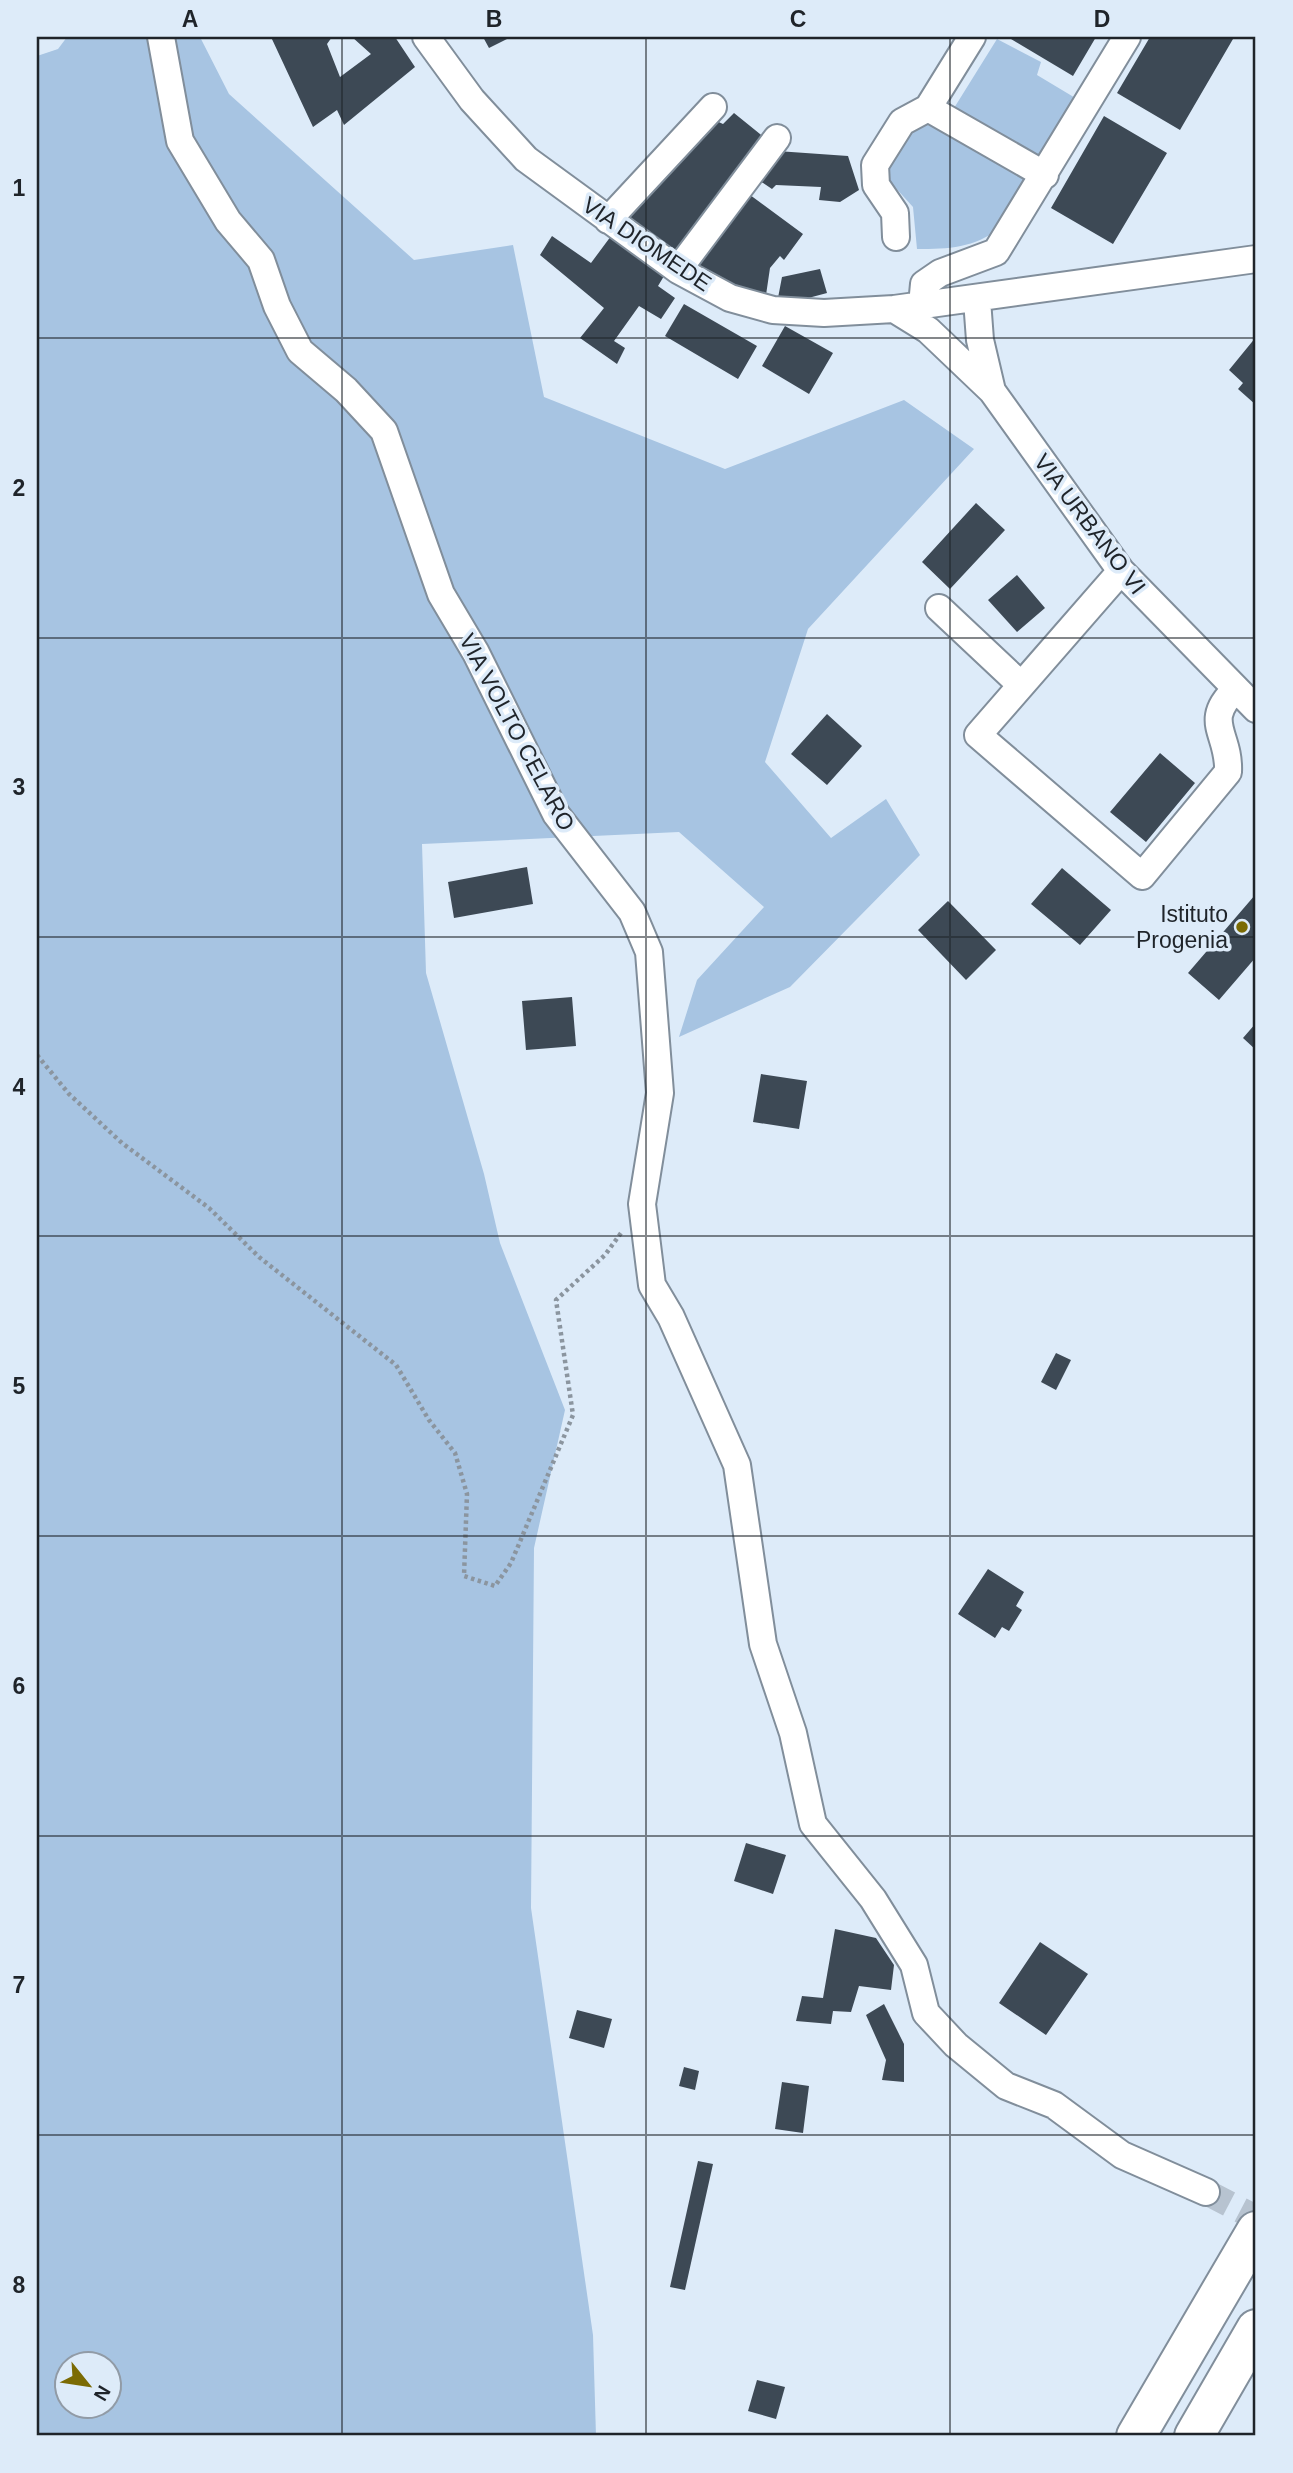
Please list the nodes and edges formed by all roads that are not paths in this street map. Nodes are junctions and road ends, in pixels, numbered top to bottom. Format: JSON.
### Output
{"nodes":[{"id":1,"x":162,"y":37,"type":"edge"},
{"id":2,"x":972,"y":37,"type":"edge"},
{"id":3,"x":1127,"y":37,"type":"edge"},
{"id":4,"x":430,"y":38,"type":"edge"},
{"id":5,"x":713,"y":107,"type":"dead end"},
{"id":6,"x":928,"y":108,"type":"junction"},
{"id":7,"x":777,"y":138,"type":"dead end"},
{"id":8,"x":1045,"y":175,"type":"junction"},
{"id":9,"x":608,"y":219,"type":"junction"},
{"id":10,"x":896,"y":237,"type":"dead end"},
{"id":11,"x":1256,"y":260,"type":"edge"},
{"id":12,"x":678,"y":270,"type":"junction"},
{"id":13,"x":977,"y":300,"type":"junction"},
{"id":14,"x":922,"y":305,"type":"junction"},
{"id":15,"x":894,"y":309,"type":"junction"},
{"id":16,"x":992,"y":391,"type":"junction"},
{"id":17,"x":1121,"y":571,"type":"junction"},
{"id":18,"x":939,"y":608,"type":"dead end"},
{"id":19,"x":1021,"y":685,"type":"junction"},
{"id":20,"x":1236,"y":689,"type":"junction"},
{"id":21,"x":1256,"y":709,"type":"edge"},
{"id":22,"x":1206,"y":2192,"type":"tunnel mouth"},
{"id":23,"x":1256,"y":2231,"type":"edge"},
{"id":24,"x":1256,"y":2329,"type":"edge"},
{"id":25,"x":1136,"y":2436,"type":"edge"},
{"id":26,"x":1194,"y":2436,"type":"edge"}],
"edges":[{"from":1,"to":22,"type":"street","name":"VIA VOLTO CELARO"},
{"from":2,"to":6,"type":"street"},
{"from":3,"to":8,"type":"street"},
{"from":4,"to":9,"type":"street","name":"VIA DIOMEDE"},
{"from":5,"to":9,"type":"street"},
{"from":6,"to":8,"type":"street"},
{"from":6,"to":10,"type":"street"},
{"from":7,"to":12,"type":"street"},
{"from":8,"to":14,"type":"street"},
{"from":9,"to":12,"type":"street","name":"VIA DIOMEDE"},
{"from":11,"to":13,"type":"street","name":"VIA DIOMEDE"},
{"from":12,"to":15,"type":"street","name":"VIA DIOMEDE"},
{"from":13,"to":14,"type":"street","name":"VIA DIOMEDE"},
{"from":13,"to":16,"type":"street","name":"VIA URBANO VI"},
{"from":14,"to":15,"type":"street","name":"VIA DIOMEDE"},
{"from":15,"to":16,"type":"street","name":"VIA URBANO VI"},
{"from":16,"to":17,"type":"street","name":"VIA URBANO VI"},
{"from":17,"to":19,"type":"street"},
{"from":17,"to":20,"type":"street","name":"VIA URBANO VI"},
{"from":18,"to":19,"type":"street"},
{"from":19,"to":20,"type":"street"},
{"from":20,"to":21,"type":"street","name":"VIA URBANO VI"},
{"from":23,"to":25,"type":"highway"},
{"from":24,"to":26,"type":"highway"}]}
